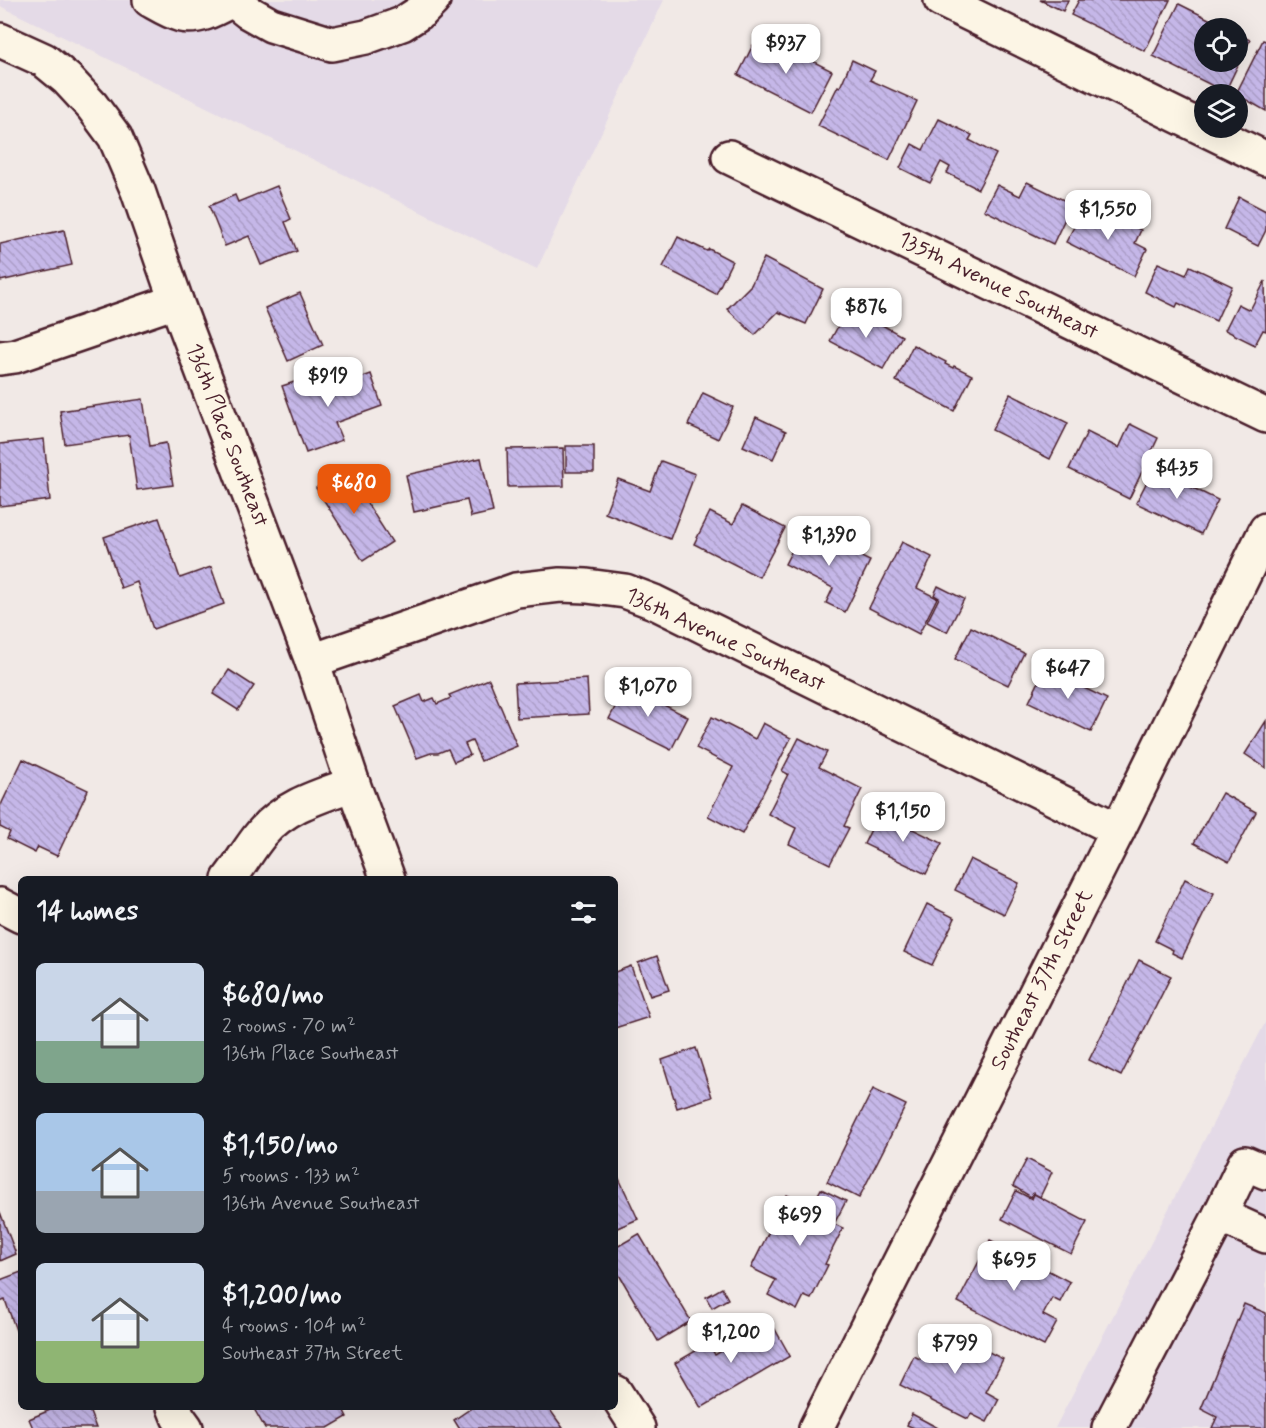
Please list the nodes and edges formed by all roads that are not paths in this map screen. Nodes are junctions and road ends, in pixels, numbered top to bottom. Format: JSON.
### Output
{"nodes":[{"id":1,"x":150,"y":0,"type":"edge"},
{"id":2,"x":232,"y":0,"type":"edge"},
{"id":3,"x":433,"y":0,"type":"edge"},
{"id":4,"x":941,"y":0,"type":"edge"},
{"id":5,"x":0,"y":40,"type":"edge"},
{"id":6,"x":729,"y":157,"type":"dead end"},
{"id":7,"x":1266,"y":159,"type":"edge"},
{"id":8,"x":176,"y":301,"type":"junction"},
{"id":9,"x":0,"y":358,"type":"edge"},
{"id":10,"x":1266,"y":416,"type":"edge"},
{"id":11,"x":1266,"y":531,"type":"edge"},
{"id":12,"x":312,"y":661,"type":"junction"},
{"id":13,"x":353,"y":784,"type":"junction"},
{"id":14,"x":1118,"y":830,"type":"junction"},
{"id":15,"x":231,"y":876,"type":"edge"},
{"id":16,"x":387,"y":876,"type":"edge"},
{"id":17,"x":0,"y":906,"type":"edge"},
{"id":18,"x":18,"y":915,"type":"edge"},
{"id":19,"x":1266,"y":1172,"type":"edge"},
{"id":20,"x":1220,"y":1215,"type":"junction"},
{"id":21,"x":1266,"y":1236,"type":"edge"},
{"id":22,"x":618,"y":1397,"type":"edge"},
{"id":23,"x":175,"y":1410,"type":"edge"},
{"id":24,"x":186,"y":1428,"type":"edge"},
{"id":25,"x":638,"y":1428,"type":"edge"},
{"id":26,"x":816,"y":1428,"type":"edge"},
{"id":27,"x":1109,"y":1428,"type":"edge"}],
"edges":[{"from":1,"to":2,"type":"street"},
{"from":2,"to":3,"type":"street"},
{"from":4,"to":7,"type":"street"},
{"from":5,"to":8,"type":"street","name":"136th Place Southeast"},
{"from":6,"to":10,"type":"street","name":"135th Avenue Southeast"},
{"from":8,"to":9,"type":"street"},
{"from":8,"to":12,"type":"street","name":"136th Place Southeast"},
{"from":11,"to":14,"type":"street","name":"Southeast 37th Street"},
{"from":12,"to":13,"type":"street","name":"136th Place Southeast"},
{"from":12,"to":14,"type":"street","name":"136th Avenue Southeast"},
{"from":13,"to":15,"type":"street"},
{"from":13,"to":16,"type":"street","name":"136th Place Southeast"},
{"from":14,"to":26,"type":"street","name":"Southeast 37th Street"},
{"from":17,"to":18,"type":"street"},
{"from":19,"to":20,"type":"street"},
{"from":20,"to":21,"type":"street"},
{"from":20,"to":27,"type":"street"},
{"from":22,"to":25,"type":"street"},
{"from":23,"to":24,"type":"street"}]}
